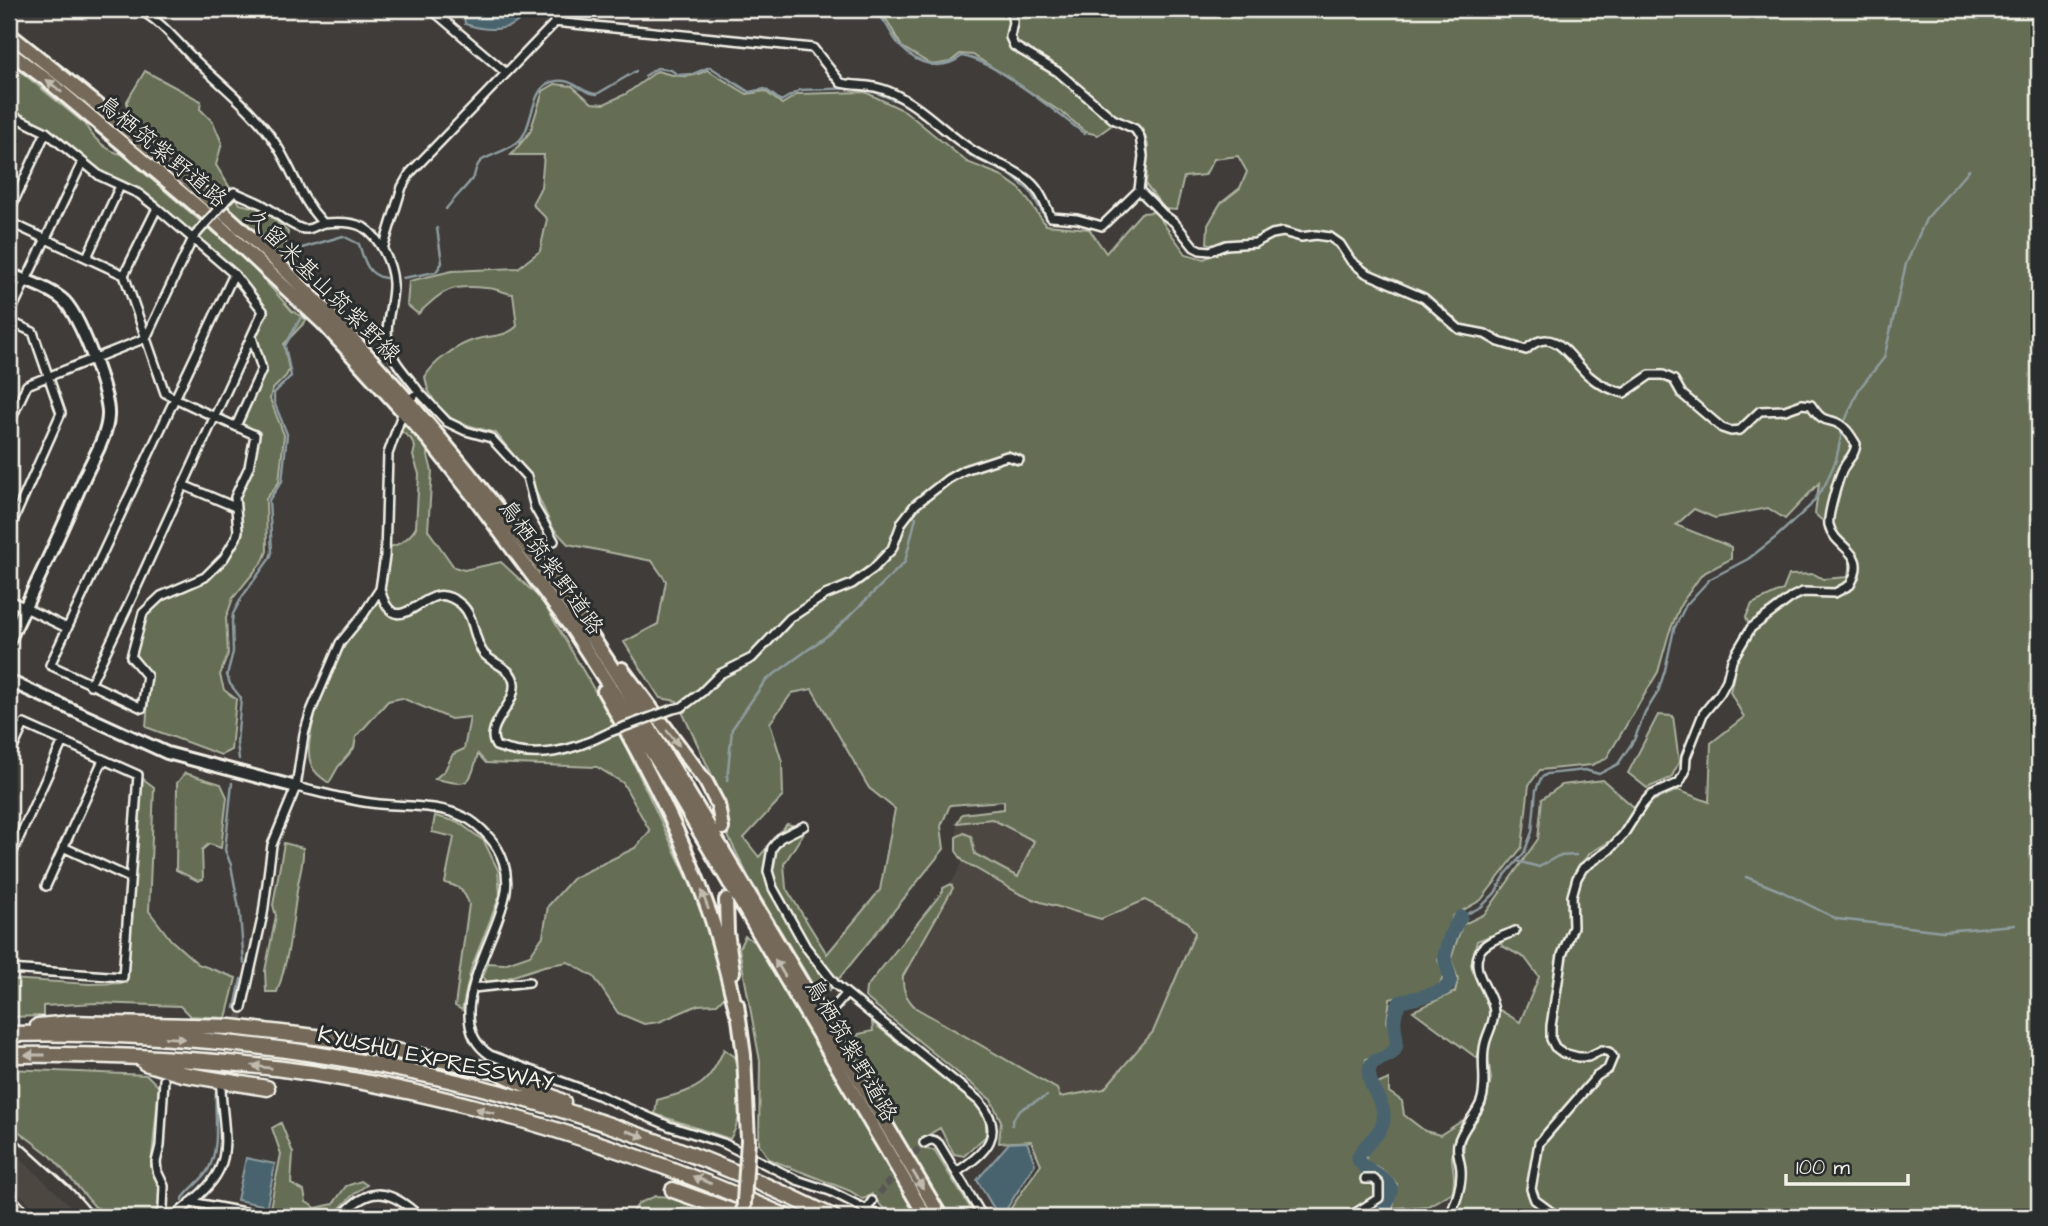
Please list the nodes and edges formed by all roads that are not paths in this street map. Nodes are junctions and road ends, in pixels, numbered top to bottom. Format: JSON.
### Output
{"nodes":[{"id":1,"x":138,"y":9,"type":"edge"},
{"id":2,"x":431,"y":9,"type":"edge"},
{"id":3,"x":568,"y":9,"type":"edge"},
{"id":4,"x":1010,"y":9,"type":"edge"},
{"id":5,"x":554,"y":22,"type":"junction"},
{"id":6,"x":9,"y":34,"type":"edge"},
{"id":7,"x":9,"y":52,"type":"edge"},
{"id":8,"x":505,"y":72,"type":"junction"},
{"id":9,"x":9,"y":114,"type":"edge"},
{"id":10,"x":46,"y":132,"type":"junction"},
{"id":11,"x":82,"y":163,"type":"junction"},
{"id":12,"x":120,"y":186,"type":"junction"},
{"id":13,"x":1139,"y":190,"type":"junction"},
{"id":14,"x":158,"y":208,"type":"junction"},
{"id":15,"x":9,"y":212,"type":"edge"},
{"id":16,"x":9,"y":222,"type":"edge"},
{"id":17,"x":323,"y":223,"type":"junction"},
{"id":18,"x":193,"y":238,"type":"junction"},
{"id":19,"x":46,"y":239,"type":"junction"},
{"id":20,"x":383,"y":249,"type":"junction"},
{"id":21,"x":87,"y":257,"type":"junction"},
{"id":22,"x":9,"y":274,"type":"edge"},
{"id":23,"x":234,"y":274,"type":"junction"},
{"id":24,"x":124,"y":275,"type":"junction"},
{"id":25,"x":25,"y":281,"type":"junction"},
{"id":26,"x":9,"y":321,"type":"edge"},
{"id":27,"x":252,"y":336,"type":"junction"},
{"id":28,"x":146,"y":338,"type":"junction"},
{"id":29,"x":93,"y":360,"type":"junction"},
{"id":30,"x":48,"y":376,"type":"junction"},
{"id":31,"x":175,"y":398,"type":"junction"},
{"id":32,"x":214,"y":417,"type":"junction"},
{"id":33,"x":401,"y":417,"type":"dead end"},
{"id":34,"x":9,"y":424,"type":"edge"},
{"id":35,"x":236,"y":426,"type":"junction"},
{"id":36,"x":1019,"y":460,"type":"dead end"},
{"id":37,"x":183,"y":485,"type":"junction"},
{"id":38,"x":235,"y":507,"type":"junction"},
{"id":39,"x":9,"y":530,"type":"edge"},
{"id":40,"x":554,"y":541,"type":"dead end"},
{"id":41,"x":380,"y":589,"type":"junction"},
{"id":42,"x":9,"y":600,"type":"edge"},
{"id":43,"x":569,"y":604,"type":"joint"},
{"id":44,"x":128,"y":606,"type":"junction"},
{"id":45,"x":25,"y":608,"type":"junction"},
{"id":46,"x":143,"y":613,"type":"junction"},
{"id":47,"x":67,"y":628,"type":"junction"},
{"id":48,"x":579,"y":629,"type":"junction"},
{"id":49,"x":9,"y":641,"type":"edge"},
{"id":50,"x":9,"y":681,"type":"edge"},
{"id":51,"x":90,"y":685,"type":"junction"},
{"id":52,"x":63,"y":741,"type":"junction"},
{"id":53,"x":9,"y":757,"type":"edge"},
{"id":54,"x":103,"y":760,"type":"junction"},
{"id":55,"x":296,"y":786,"type":"junction"},
{"id":56,"x":804,"y":826,"type":"dead end"},
{"id":57,"x":722,"y":828,"type":"dead end"},
{"id":58,"x":63,"y":847,"type":"junction"},
{"id":59,"x":9,"y":860,"type":"edge"},
{"id":60,"x":130,"y":878,"type":"junction"},
{"id":61,"x":46,"y":886,"type":"dead end"},
{"id":62,"x":726,"y":900,"type":"dead end"},
{"id":63,"x":1515,"y":931,"type":"dead end"},
{"id":64,"x":9,"y":969,"type":"edge"},
{"id":65,"x":529,"y":982,"type":"dead end"},
{"id":66,"x":473,"y":988,"type":"junction"},
{"id":67,"x":846,"y":993,"type":"junction"},
{"id":68,"x":242,"y":1008,"type":"tunnel mouth"},
{"id":69,"x":737,"y":1013,"type":"junction"},
{"id":70,"x":824,"y":1020,"type":"junction"},
{"id":71,"x":9,"y":1032,"type":"edge"},
{"id":72,"x":9,"y":1055,"type":"edge"},
{"id":73,"x":120,"y":1056,"type":"junction"},
{"id":74,"x":164,"y":1080,"type":"dead end"},
{"id":75,"x":221,"y":1087,"type":"tunnel mouth"},
{"id":76,"x":267,"y":1088,"type":"dead end"},
{"id":77,"x":610,"y":1124,"type":"junction"},
{"id":78,"x":924,"y":1143,"type":"dead end"},
{"id":79,"x":957,"y":1172,"type":"junction"},
{"id":80,"x":1365,"y":1179,"type":"dead end"},
{"id":81,"x":673,"y":1190,"type":"dead end"},
{"id":82,"x":872,"y":1201,"type":"tunnel mouth"},
{"id":83,"x":9,"y":1202,"type":"edge"},
{"id":84,"x":191,"y":1202,"type":"junction"},
{"id":85,"x":864,"y":1213,"type":"edge"},
{"id":86,"x":24,"y":1217,"type":"edge"},
{"id":87,"x":159,"y":1217,"type":"edge"},
{"id":88,"x":173,"y":1217,"type":"edge"},
{"id":89,"x":271,"y":1217,"type":"edge"},
{"id":90,"x":341,"y":1217,"type":"edge"},
{"id":91,"x":419,"y":1217,"type":"edge"},
{"id":92,"x":746,"y":1217,"type":"edge"},
{"id":93,"x":787,"y":1217,"type":"edge"},
{"id":94,"x":833,"y":1217,"type":"edge"},
{"id":95,"x":881,"y":1217,"type":"edge"},
{"id":96,"x":926,"y":1217,"type":"edge"},
{"id":97,"x":941,"y":1217,"type":"edge"},
{"id":98,"x":983,"y":1217,"type":"edge"},
{"id":99,"x":1349,"y":1217,"type":"edge"},
{"id":100,"x":1450,"y":1217,"type":"edge"},
{"id":101,"x":1558,"y":1217,"type":"edge"}],
"edges":[{"from":1,"to":17,"type":"street"},
{"from":2,"to":8,"type":"street"},
{"from":3,"to":5,"type":"street"},
{"from":4,"to":13,"type":"street"},
{"from":5,"to":8,"type":"street"},
{"from":5,"to":13,"type":"street"},
{"from":6,"to":43,"type":"main road","name":"久留米基山筑紫野線"},
{"from":48,"to":7,"type":"main road","name":"鳥栖筑紫野道路","one_way":true},
{"from":8,"to":20,"type":"street"},
{"from":9,"to":10,"type":"street"},
{"from":10,"to":11,"type":"street"},
{"from":10,"to":15,"type":"street"},
{"from":11,"to":12,"type":"street"},
{"from":11,"to":19,"type":"street"},
{"from":12,"to":14,"type":"street"},
{"from":12,"to":21,"type":"street"},
{"from":13,"to":101,"type":"street"},
{"from":14,"to":18,"type":"street"},
{"from":14,"to":24,"type":"street"},
{"from":16,"to":19,"type":"street"},
{"from":17,"to":18,"type":"street","bridge":true},
{"from":17,"to":20,"type":"street"},
{"from":18,"to":23,"type":"street"},
{"from":18,"to":28,"type":"street"},
{"from":19,"to":21,"type":"street"},
{"from":19,"to":25,"type":"street"},
{"from":20,"to":40,"type":"street"},
{"from":21,"to":24,"type":"street"},
{"from":22,"to":25,"type":"street"},
{"from":23,"to":27,"type":"street"},
{"from":23,"to":31,"type":"street"},
{"from":24,"to":28,"type":"street"},
{"from":25,"to":26,"type":"street"},
{"from":25,"to":29,"type":"street"},
{"from":26,"to":30,"type":"street"},
{"from":27,"to":32,"type":"street"},
{"from":27,"to":35,"type":"street"},
{"from":28,"to":29,"type":"street"},
{"from":28,"to":31,"type":"street"},
{"from":29,"to":30,"type":"street"},
{"from":29,"to":45,"type":"street"},
{"from":30,"to":34,"type":"street"},
{"from":30,"to":39,"type":"street"},
{"from":31,"to":32,"type":"street"},
{"from":31,"to":47,"type":"street"},
{"from":32,"to":35,"type":"street"},
{"from":32,"to":37,"type":"street"},
{"from":33,"to":41,"type":"street"},
{"from":35,"to":38,"type":"street"},
{"from":36,"to":41,"type":"street","bridge":true},
{"from":37,"to":38,"type":"street"},
{"from":37,"to":44,"type":"street"},
{"from":38,"to":46,"type":"street"},
{"from":41,"to":55,"type":"street"},
{"from":42,"to":45,"type":"street"},
{"from":43,"to":48,"type":"main road","name":"鳥栖筑紫野道路"},
{"from":44,"to":46,"type":"street"},
{"from":44,"to":51,"type":"street"},
{"from":45,"to":47,"type":"street"},
{"from":45,"to":49,"type":"street"},
{"from":46,"to":51,"type":"street"},
{"from":47,"to":51,"type":"street"},
{"from":48,"to":57,"type":"main road","one_way":true},
{"from":69,"to":48,"type":"main road","one_way":true},
{"from":48,"to":70,"type":"main road","name":"鳥栖筑紫野道路"},
{"from":96,"to":48,"type":"main road","name":"鳥栖筑紫野道路","one_way":true},
{"from":50,"to":55,"type":"street"},
{"from":52,"to":53,"type":"street"},
{"from":52,"to":54,"type":"street"},
{"from":52,"to":59,"type":"street"},
{"from":54,"to":58,"type":"street"},
{"from":54,"to":60,"type":"street"},
{"from":55,"to":66,"type":"street"},
{"from":55,"to":68,"type":"street"},
{"from":56,"to":67,"type":"street"},
{"from":58,"to":60,"type":"street"},
{"from":58,"to":61,"type":"street"},
{"from":60,"to":64,"type":"street"},
{"from":62,"to":69,"type":"main road"},
{"from":63,"to":100,"type":"street"},
{"from":65,"to":66,"type":"street"},
{"from":66,"to":85,"type":"street"},
{"from":67,"to":70,"type":"street"},
{"from":67,"to":79,"type":"street"},
{"from":69,"to":92,"type":"main road","bridge":true},
{"from":70,"to":97,"type":"main road","name":"鳥栖筑紫野道路","one_way":true},
{"from":71,"to":77,"type":"highway","name":"KYUSHU EXPRESSWAY","one_way":true},
{"from":71,"to":77,"type":"highway"},
{"from":73,"to":72,"type":"highway","name":"KYUSHU EXPRESSWAY","one_way":true},
{"from":73,"to":76,"type":"highway"},
{"from":93,"to":73,"type":"highway","name":"KYUSHU EXPRESSWAY","one_way":true},
{"from":74,"to":87,"type":"street"},
{"from":75,"to":84,"type":"street"},
{"from":77,"to":94,"type":"highway","name":"KYUSHU EXPRESSWAY","one_way":true},
{"from":78,"to":79,"type":"street"},
{"from":79,"to":98,"type":"street"},
{"from":80,"to":99,"type":"street"},
{"from":81,"to":92,"type":"highway"},
{"from":82,"to":85,"type":"street"},
{"from":83,"to":86,"type":"highway"},
{"from":84,"to":88,"type":"street"},
{"from":84,"to":89,"type":"street"},
{"from":85,"to":95,"type":"street"},
{"from":90,"to":91,"type":"street"}]}
